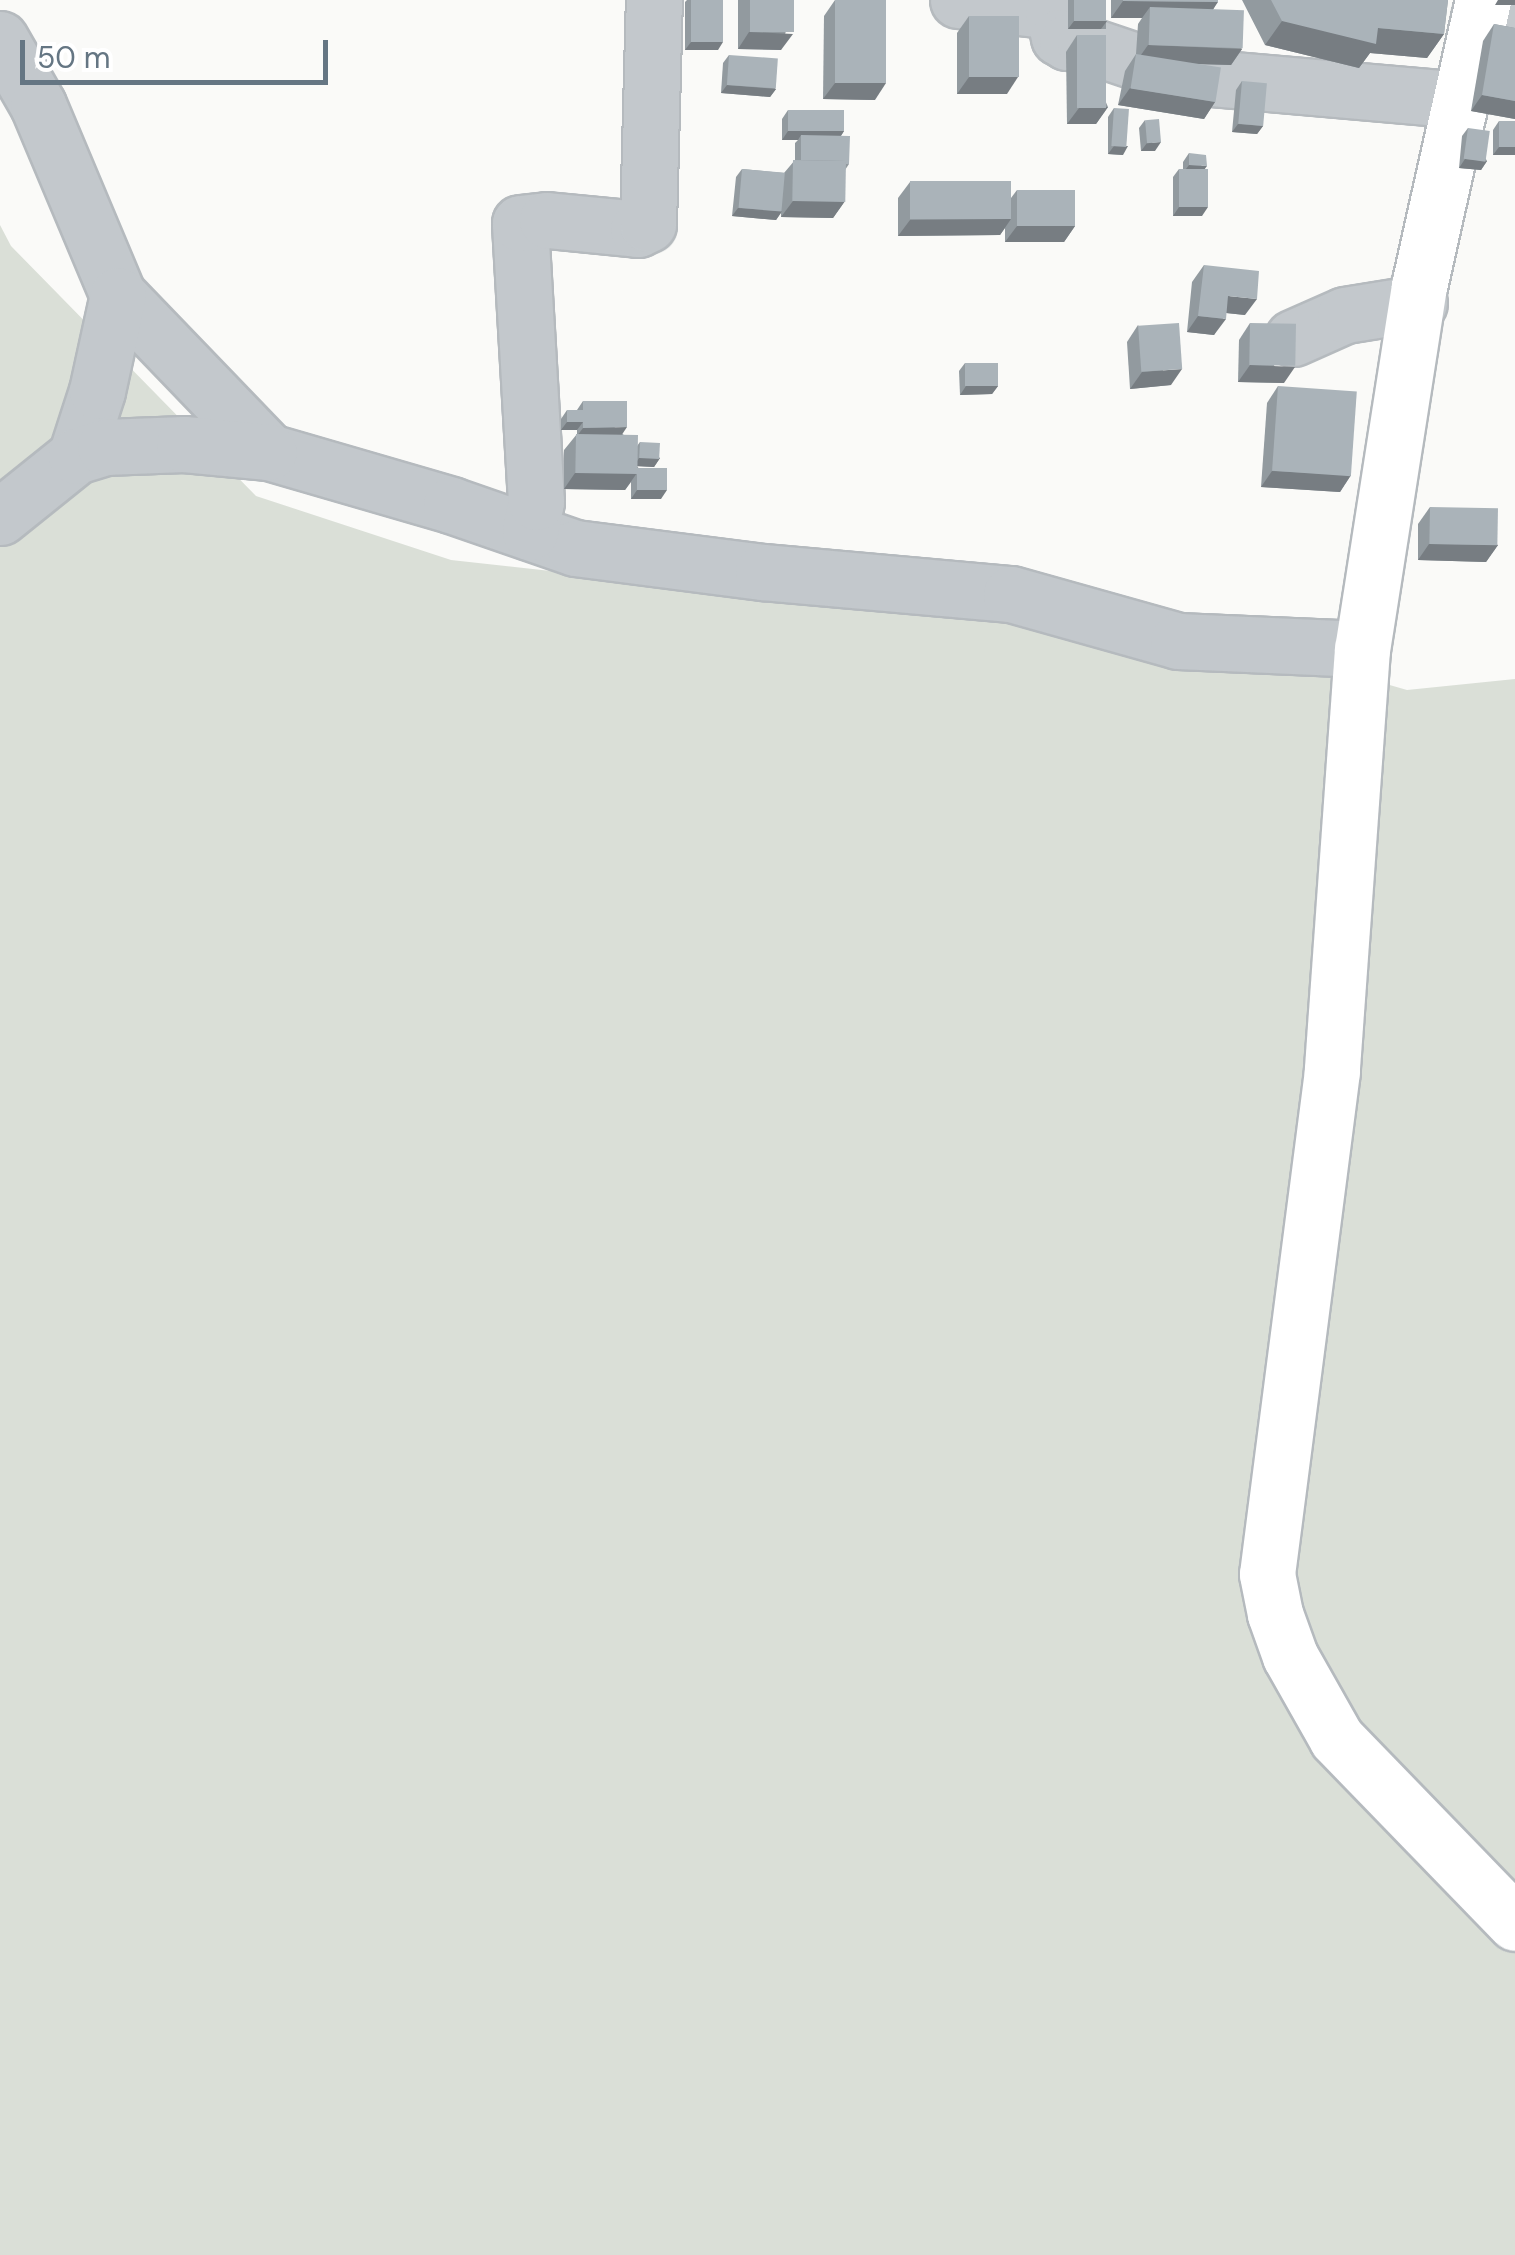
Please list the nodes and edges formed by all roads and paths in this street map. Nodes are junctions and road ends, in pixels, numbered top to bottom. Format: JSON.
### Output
{"nodes":[{"id":1,"x":654,"y":0,"type":"edge"},
{"id":2,"x":958,"y":0,"type":"edge"},
{"id":3,"x":1492,"y":14,"type":"edge"},
{"id":4,"x":0,"y":39,"type":"edge"},
{"id":5,"x":1461,"y":100,"type":"junction"},
{"id":6,"x":118,"y":295,"type":"junction"},
{"id":7,"x":1419,"y":302,"type":"junction"},
{"id":8,"x":1292,"y":338,"type":"edge"},
{"id":9,"x":268,"y":452,"type":"junction"},
{"id":10,"x":76,"y":456,"type":"junction"},
{"id":11,"x":0,"y":517,"type":"edge"},
{"id":12,"x":530,"y":532,"type":"junction"},
{"id":13,"x":1362,"y":649,"type":"junction"},
{"id":14,"x":1515,"y":1924,"type":"edge"}],
"edges":[{"from":1,"to":12,"type":"street"},
{"from":2,"to":5,"type":"street"},
{"from":3,"to":5,"type":"main road"},
{"from":4,"to":6,"type":"street"},
{"from":5,"to":7,"type":"main road"},
{"from":6,"to":9,"type":"street"},
{"from":6,"to":10,"type":"street"},
{"from":7,"to":8,"type":"street"},
{"from":7,"to":13,"type":"main road"},
{"from":9,"to":10,"type":"street"},
{"from":9,"to":12,"type":"street"},
{"from":10,"to":11,"type":"street"},
{"from":12,"to":13,"type":"street"},
{"from":13,"to":14,"type":"main road"}]}
